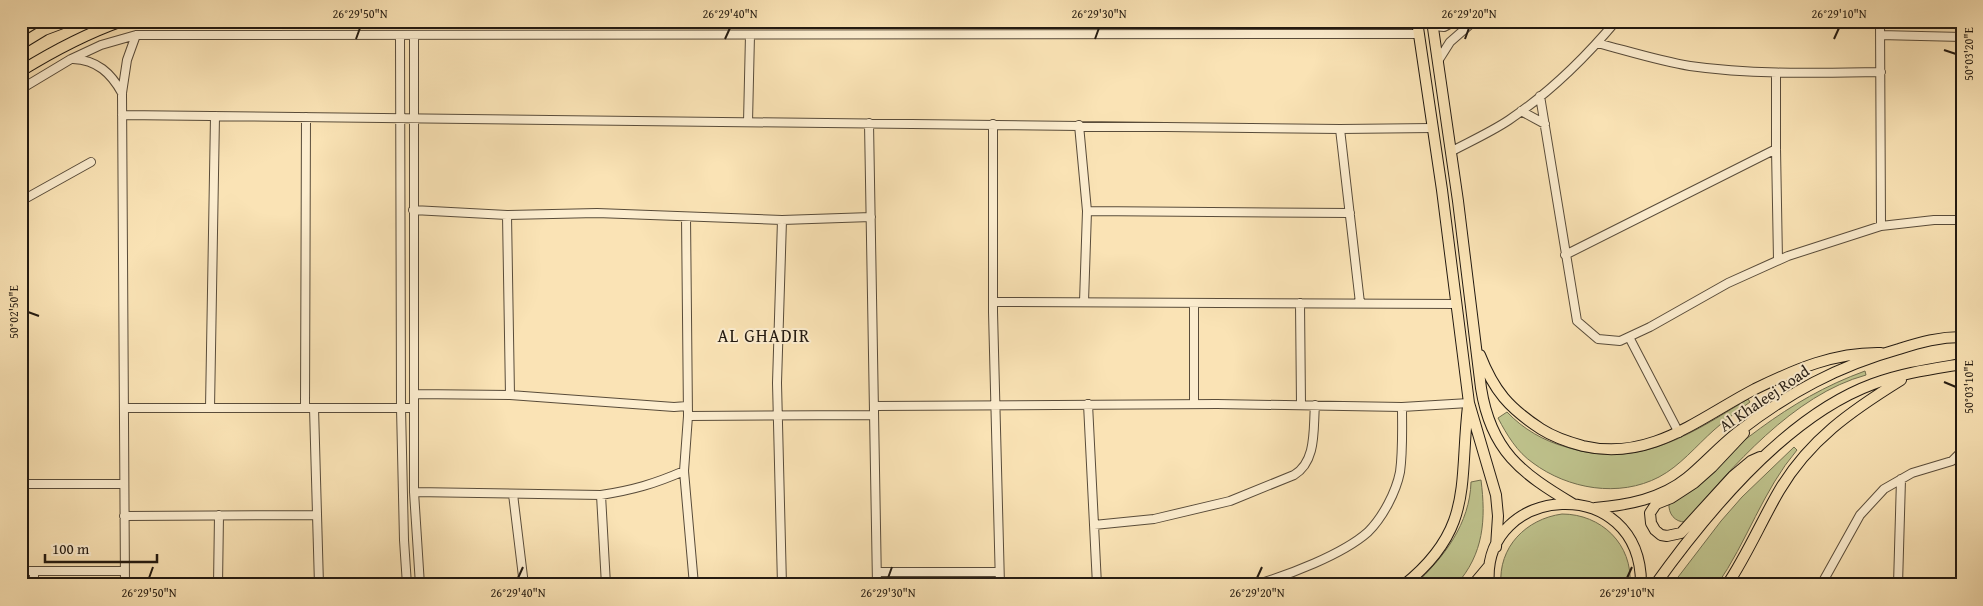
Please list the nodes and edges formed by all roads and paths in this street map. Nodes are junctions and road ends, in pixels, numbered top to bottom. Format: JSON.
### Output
{"nodes":[{"id":1,"x":68,"y":21,"type":"edge"},
{"id":2,"x":122,"y":21,"type":"edge"},
{"id":3,"x":1417,"y":21,"type":"edge"},
{"id":4,"x":1455,"y":21,"type":"edge"},
{"id":5,"x":1474,"y":21,"type":"edge"},
{"id":6,"x":1616,"y":21,"type":"edge"},
{"id":7,"x":1880,"y":21,"type":"edge"},
{"id":8,"x":1432,"y":24,"type":"edge"},
{"id":9,"x":1418,"y":34,"type":"junction"},
{"id":10,"x":136,"y":35,"type":"junction"},
{"id":11,"x":400,"y":35,"type":"junction"},
{"id":12,"x":414,"y":35,"type":"junction"},
{"id":13,"x":750,"y":35,"type":"junction"},
{"id":14,"x":1880,"y":35,"type":"junction"},
{"id":15,"x":1962,"y":37,"type":"edge"},
{"id":16,"x":1598,"y":42,"type":"junction"},
{"id":17,"x":21,"y":44,"type":"edge"},
{"id":18,"x":71,"y":59,"type":"junction"},
{"id":19,"x":1438,"y":61,"type":"junction"},
{"id":20,"x":21,"y":71,"type":"edge"},
{"id":21,"x":1880,"y":72,"type":"junction"},
{"id":22,"x":1776,"y":73,"type":"junction"},
{"id":23,"x":22,"y":88,"type":"edge"},
{"id":24,"x":122,"y":93,"type":"junction"},
{"id":25,"x":1540,"y":96,"type":"junction"},
{"id":26,"x":1521,"y":111,"type":"junction"},
{"id":27,"x":122,"y":116,"type":"junction"},
{"id":28,"x":215,"y":116,"type":"junction"},
{"id":29,"x":306,"y":117,"type":"junction"},
{"id":30,"x":400,"y":118,"type":"junction"},
{"id":31,"x":414,"y":118,"type":"junction"},
{"id":32,"x":748,"y":122,"type":"junction"},
{"id":33,"x":869,"y":123,"type":"junction"},
{"id":34,"x":993,"y":124,"type":"junction"},
{"id":35,"x":1545,"y":124,"type":"junction"},
{"id":36,"x":1079,"y":126,"type":"junction"},
{"id":37,"x":1433,"y":128,"type":"junction"},
{"id":38,"x":1340,"y":129,"type":"junction"},
{"id":39,"x":1776,"y":150,"type":"junction"},
{"id":40,"x":1452,"y":151,"type":"junction"},
{"id":41,"x":91,"y":162,"type":"dead end"},
{"id":42,"x":21,"y":201,"type":"edge"},
{"id":43,"x":413,"y":210,"type":"junction"},
{"id":44,"x":1087,"y":211,"type":"junction"},
{"id":45,"x":1350,"y":213,"type":"junction"},
{"id":46,"x":507,"y":214,"type":"junction"},
{"id":47,"x":686,"y":216,"type":"junction"},
{"id":48,"x":871,"y":217,"type":"junction"},
{"id":49,"x":782,"y":220,"type":"junction"},
{"id":50,"x":1962,"y":220,"type":"edge"},
{"id":51,"x":1881,"y":226,"type":"junction"},
{"id":52,"x":1565,"y":255,"type":"junction"},
{"id":53,"x":1778,"y":260,"type":"junction"},
{"id":54,"x":993,"y":302,"type":"junction"},
{"id":55,"x":1084,"y":302,"type":"junction"},
{"id":56,"x":1194,"y":302,"type":"junction"},
{"id":57,"x":1300,"y":303,"type":"junction"},
{"id":58,"x":1360,"y":303,"type":"junction"},
{"id":59,"x":1456,"y":304,"type":"junction"},
{"id":60,"x":1629,"y":337,"type":"junction"},
{"id":61,"x":1962,"y":337,"type":"edge"},
{"id":62,"x":1475,"y":341,"type":"junction"},
{"id":63,"x":1881,"y":353,"type":"junction"},
{"id":64,"x":1962,"y":364,"type":"edge"},
{"id":65,"x":1911,"y":373,"type":"junction"},
{"id":66,"x":414,"y":394,"type":"junction"},
{"id":67,"x":510,"y":396,"type":"junction"},
{"id":68,"x":1469,"y":403,"type":"junction"},
{"id":69,"x":1088,"y":404,"type":"junction"},
{"id":70,"x":1194,"y":404,"type":"junction"},
{"id":71,"x":996,"y":405,"type":"junction"},
{"id":72,"x":1301,"y":405,"type":"junction"},
{"id":73,"x":1315,"y":405,"type":"junction"},
{"id":74,"x":687,"y":406,"type":"junction"},
{"id":75,"x":874,"y":406,"type":"junction"},
{"id":76,"x":1402,"y":407,"type":"junction"},
{"id":77,"x":124,"y":408,"type":"junction"},
{"id":78,"x":210,"y":408,"type":"junction"},
{"id":79,"x":305,"y":408,"type":"junction"},
{"id":80,"x":314,"y":408,"type":"junction"},
{"id":81,"x":401,"y":408,"type":"junction"},
{"id":82,"x":414,"y":408,"type":"junction"},
{"id":83,"x":778,"y":414,"type":"junction"},
{"id":84,"x":874,"y":415,"type":"junction"},
{"id":85,"x":688,"y":416,"type":"junction"},
{"id":86,"x":1756,"y":419,"type":"junction"},
{"id":87,"x":1679,"y":433,"type":"junction"},
{"id":88,"x":21,"y":446,"type":"edge"},
{"id":89,"x":1962,"y":451,"type":"edge"},
{"id":90,"x":1769,"y":453,"type":"junction"},
{"id":91,"x":684,"y":471,"type":"junction"},
{"id":92,"x":1901,"y":479,"type":"junction"},
{"id":93,"x":22,"y":484,"type":"edge"},
{"id":94,"x":124,"y":484,"type":"junction"},
{"id":95,"x":414,"y":492,"type":"junction"},
{"id":96,"x":513,"y":494,"type":"junction"},
{"id":97,"x":601,"y":495,"type":"junction"},
{"id":98,"x":1573,"y":504,"type":"junction"},
{"id":99,"x":1595,"y":508,"type":"junction"},
{"id":100,"x":219,"y":515,"type":"junction"},
{"id":101,"x":317,"y":515,"type":"junction"},
{"id":102,"x":124,"y":516,"type":"junction"},
{"id":103,"x":1094,"y":525,"type":"junction"},
{"id":104,"x":1496,"y":547,"type":"junction"},
{"id":105,"x":1491,"y":563,"type":"junction"},
{"id":106,"x":21,"y":571,"type":"edge"},
{"id":107,"x":34,"y":571,"type":"junction"},
{"id":108,"x":125,"y":572,"type":"junction"},
{"id":109,"x":877,"y":572,"type":"junction"},
{"id":110,"x":999,"y":572,"type":"junction"},
{"id":111,"x":34,"y":585,"type":"edge"},
{"id":112,"x":125,"y":585,"type":"edge"},
{"id":113,"x":218,"y":585,"type":"edge"},
{"id":114,"x":319,"y":585,"type":"edge"},
{"id":115,"x":408,"y":585,"type":"edge"},
{"id":116,"x":420,"y":585,"type":"edge"},
{"id":117,"x":524,"y":585,"type":"edge"},
{"id":118,"x":606,"y":585,"type":"edge"},
{"id":119,"x":694,"y":585,"type":"edge"},
{"id":120,"x":782,"y":585,"type":"edge"},
{"id":121,"x":877,"y":585,"type":"edge"},
{"id":122,"x":1000,"y":585,"type":"edge"},
{"id":123,"x":1097,"y":585,"type":"edge"},
{"id":124,"x":1255,"y":585,"type":"edge"},
{"id":125,"x":1404,"y":585,"type":"edge"},
{"id":126,"x":1473,"y":585,"type":"edge"},
{"id":127,"x":1489,"y":585,"type":"edge"},
{"id":128,"x":1641,"y":585,"type":"edge"},
{"id":129,"x":1655,"y":585,"type":"edge"},
{"id":130,"x":1727,"y":585,"type":"edge"},
{"id":131,"x":1821,"y":585,"type":"edge"},
{"id":132,"x":1898,"y":585,"type":"edge"}],
"edges":[{"from":1,"to":17,"type":"main road"},
{"from":2,"to":20,"type":"main road"},
{"from":3,"to":9,"type":"main road"},
{"from":4,"to":8,"type":"street"},
{"from":5,"to":19,"type":"street"},
{"from":6,"to":16,"type":"street"},
{"from":7,"to":14,"type":"street"},
{"from":8,"to":19,"type":"main road"},
{"from":9,"to":13,"type":"street"},
{"from":9,"to":37,"type":"main road"},
{"from":10,"to":11,"type":"street"},
{"from":10,"to":18,"type":"street"},
{"from":10,"to":24,"type":"street"},
{"from":11,"to":12,"type":"street"},
{"from":11,"to":30,"type":"street"},
{"from":12,"to":13,"type":"street"},
{"from":12,"to":31,"type":"street"},
{"from":13,"to":32,"type":"street"},
{"from":14,"to":15,"type":"street"},
{"from":14,"to":21,"type":"street"},
{"from":16,"to":22,"type":"street"},
{"from":16,"to":25,"type":"street"},
{"from":18,"to":23,"type":"street"},
{"from":18,"to":24,"type":"street"},
{"from":19,"to":40,"type":"main road"},
{"from":21,"to":22,"type":"street"},
{"from":21,"to":51,"type":"street"},
{"from":22,"to":39,"type":"street"},
{"from":24,"to":27,"type":"street"},
{"from":25,"to":26,"type":"street"},
{"from":25,"to":35,"type":"street"},
{"from":26,"to":35,"type":"street"},
{"from":26,"to":40,"type":"street"},
{"from":27,"to":28,"type":"street"},
{"from":27,"to":77,"type":"street"},
{"from":28,"to":29,"type":"street"},
{"from":28,"to":78,"type":"street"},
{"from":29,"to":30,"type":"street"},
{"from":29,"to":79,"type":"street"},
{"from":30,"to":31,"type":"street"},
{"from":30,"to":81,"type":"street"},
{"from":31,"to":32,"type":"street"},
{"from":31,"to":43,"type":"street"},
{"from":32,"to":33,"type":"street"},
{"from":33,"to":34,"type":"street"},
{"from":33,"to":48,"type":"street"},
{"from":34,"to":36,"type":"street"},
{"from":34,"to":54,"type":"street"},
{"from":35,"to":52,"type":"street"},
{"from":36,"to":38,"type":"street"},
{"from":36,"to":44,"type":"street"},
{"from":37,"to":38,"type":"street"},
{"from":37,"to":59,"type":"main road"},
{"from":38,"to":45,"type":"street"},
{"from":39,"to":52,"type":"street"},
{"from":39,"to":53,"type":"street"},
{"from":40,"to":62,"type":"main road"},
{"from":41,"to":42,"type":"street"},
{"from":43,"to":46,"type":"street"},
{"from":43,"to":66,"type":"street"},
{"from":44,"to":45,"type":"street"},
{"from":44,"to":55,"type":"street"},
{"from":45,"to":58,"type":"street"},
{"from":46,"to":47,"type":"street"},
{"from":46,"to":67,"type":"street"},
{"from":47,"to":49,"type":"street"},
{"from":47,"to":74,"type":"street"},
{"from":48,"to":49,"type":"street"},
{"from":48,"to":75,"type":"street"},
{"from":49,"to":83,"type":"street"},
{"from":50,"to":51,"type":"street"},
{"from":51,"to":53,"type":"street"},
{"from":52,"to":60,"type":"street"},
{"from":53,"to":60,"type":"street"},
{"from":54,"to":55,"type":"street"},
{"from":54,"to":71,"type":"street"},
{"from":55,"to":56,"type":"street"},
{"from":56,"to":57,"type":"street"},
{"from":56,"to":70,"type":"street"},
{"from":57,"to":58,"type":"street"},
{"from":57,"to":72,"type":"street"},
{"from":58,"to":59,"type":"street"},
{"from":59,"to":68,"type":"main road"},
{"from":60,"to":87,"type":"street"},
{"from":61,"to":63,"type":"main road","name":"Al Khaleej Road"},
{"from":62,"to":87,"type":"main road"},
{"from":62,"to":98,"type":"main road"},
{"from":63,"to":86,"type":"main road","name":"Al Khaleej Road"},
{"from":63,"to":87,"type":"main road"},
{"from":64,"to":65,"type":"main road"},
{"from":65,"to":90,"type":"main road"},
{"from":65,"to":130,"type":"main road"},
{"from":66,"to":67,"type":"street"},
{"from":66,"to":82,"type":"street"},
{"from":67,"to":74,"type":"street"},
{"from":68,"to":76,"type":"street"},
{"from":68,"to":104,"type":"main road"},
{"from":68,"to":125,"type":"main road"},
{"from":69,"to":70,"type":"street"},
{"from":69,"to":71,"type":"street"},
{"from":69,"to":103,"type":"street"},
{"from":70,"to":72,"type":"street"},
{"from":71,"to":75,"type":"street"},
{"from":71,"to":110,"type":"street"},
{"from":72,"to":73,"type":"street"},
{"from":73,"to":76,"type":"street"},
{"from":73,"to":103,"type":"street"},
{"from":74,"to":85,"type":"street"},
{"from":75,"to":84,"type":"street"},
{"from":76,"to":124,"type":"street"},
{"from":77,"to":78,"type":"street"},
{"from":77,"to":94,"type":"street"},
{"from":78,"to":79,"type":"street"},
{"from":79,"to":80,"type":"street"},
{"from":80,"to":81,"type":"street"},
{"from":80,"to":101,"type":"street"},
{"from":81,"to":82,"type":"street"},
{"from":81,"to":115,"type":"street"},
{"from":82,"to":95,"type":"street"},
{"from":83,"to":84,"type":"street"},
{"from":83,"to":85,"type":"street"},
{"from":83,"to":120,"type":"street"},
{"from":84,"to":109,"type":"street"},
{"from":85,"to":91,"type":"street"},
{"from":86,"to":90,"type":"main road"},
{"from":86,"to":99,"type":"main road","name":"Al Khaleej Road"},
{"from":88,"to":93,"type":"street"},
{"from":89,"to":92,"type":"street"},
{"from":90,"to":129,"type":"main road"},
{"from":91,"to":97,"type":"street"},
{"from":91,"to":119,"type":"street"},
{"from":92,"to":131,"type":"street"},
{"from":92,"to":132,"type":"street"},
{"from":93,"to":94,"type":"street"},
{"from":94,"to":102,"type":"street"},
{"from":95,"to":96,"type":"street"},
{"from":95,"to":116,"type":"street"},
{"from":96,"to":97,"type":"street"},
{"from":96,"to":117,"type":"street"},
{"from":97,"to":118,"type":"street"},
{"from":98,"to":99,"type":"main road"},
{"from":98,"to":104,"type":"main road"},
{"from":99,"to":128,"type":"main road"},
{"from":100,"to":101,"type":"street"},
{"from":100,"to":102,"type":"street"},
{"from":100,"to":113,"type":"street"},
{"from":101,"to":114,"type":"street"},
{"from":102,"to":108,"type":"street"},
{"from":103,"to":123,"type":"street"},
{"from":104,"to":105,"type":"main road"},
{"from":105,"to":126,"type":"main road"},
{"from":105,"to":127,"type":"main road"},
{"from":106,"to":107,"type":"street"},
{"from":107,"to":108,"type":"street"},
{"from":107,"to":111,"type":"street"},
{"from":108,"to":112,"type":"street"},
{"from":109,"to":110,"type":"street"},
{"from":109,"to":121,"type":"street"},
{"from":110,"to":122,"type":"street"}]}
